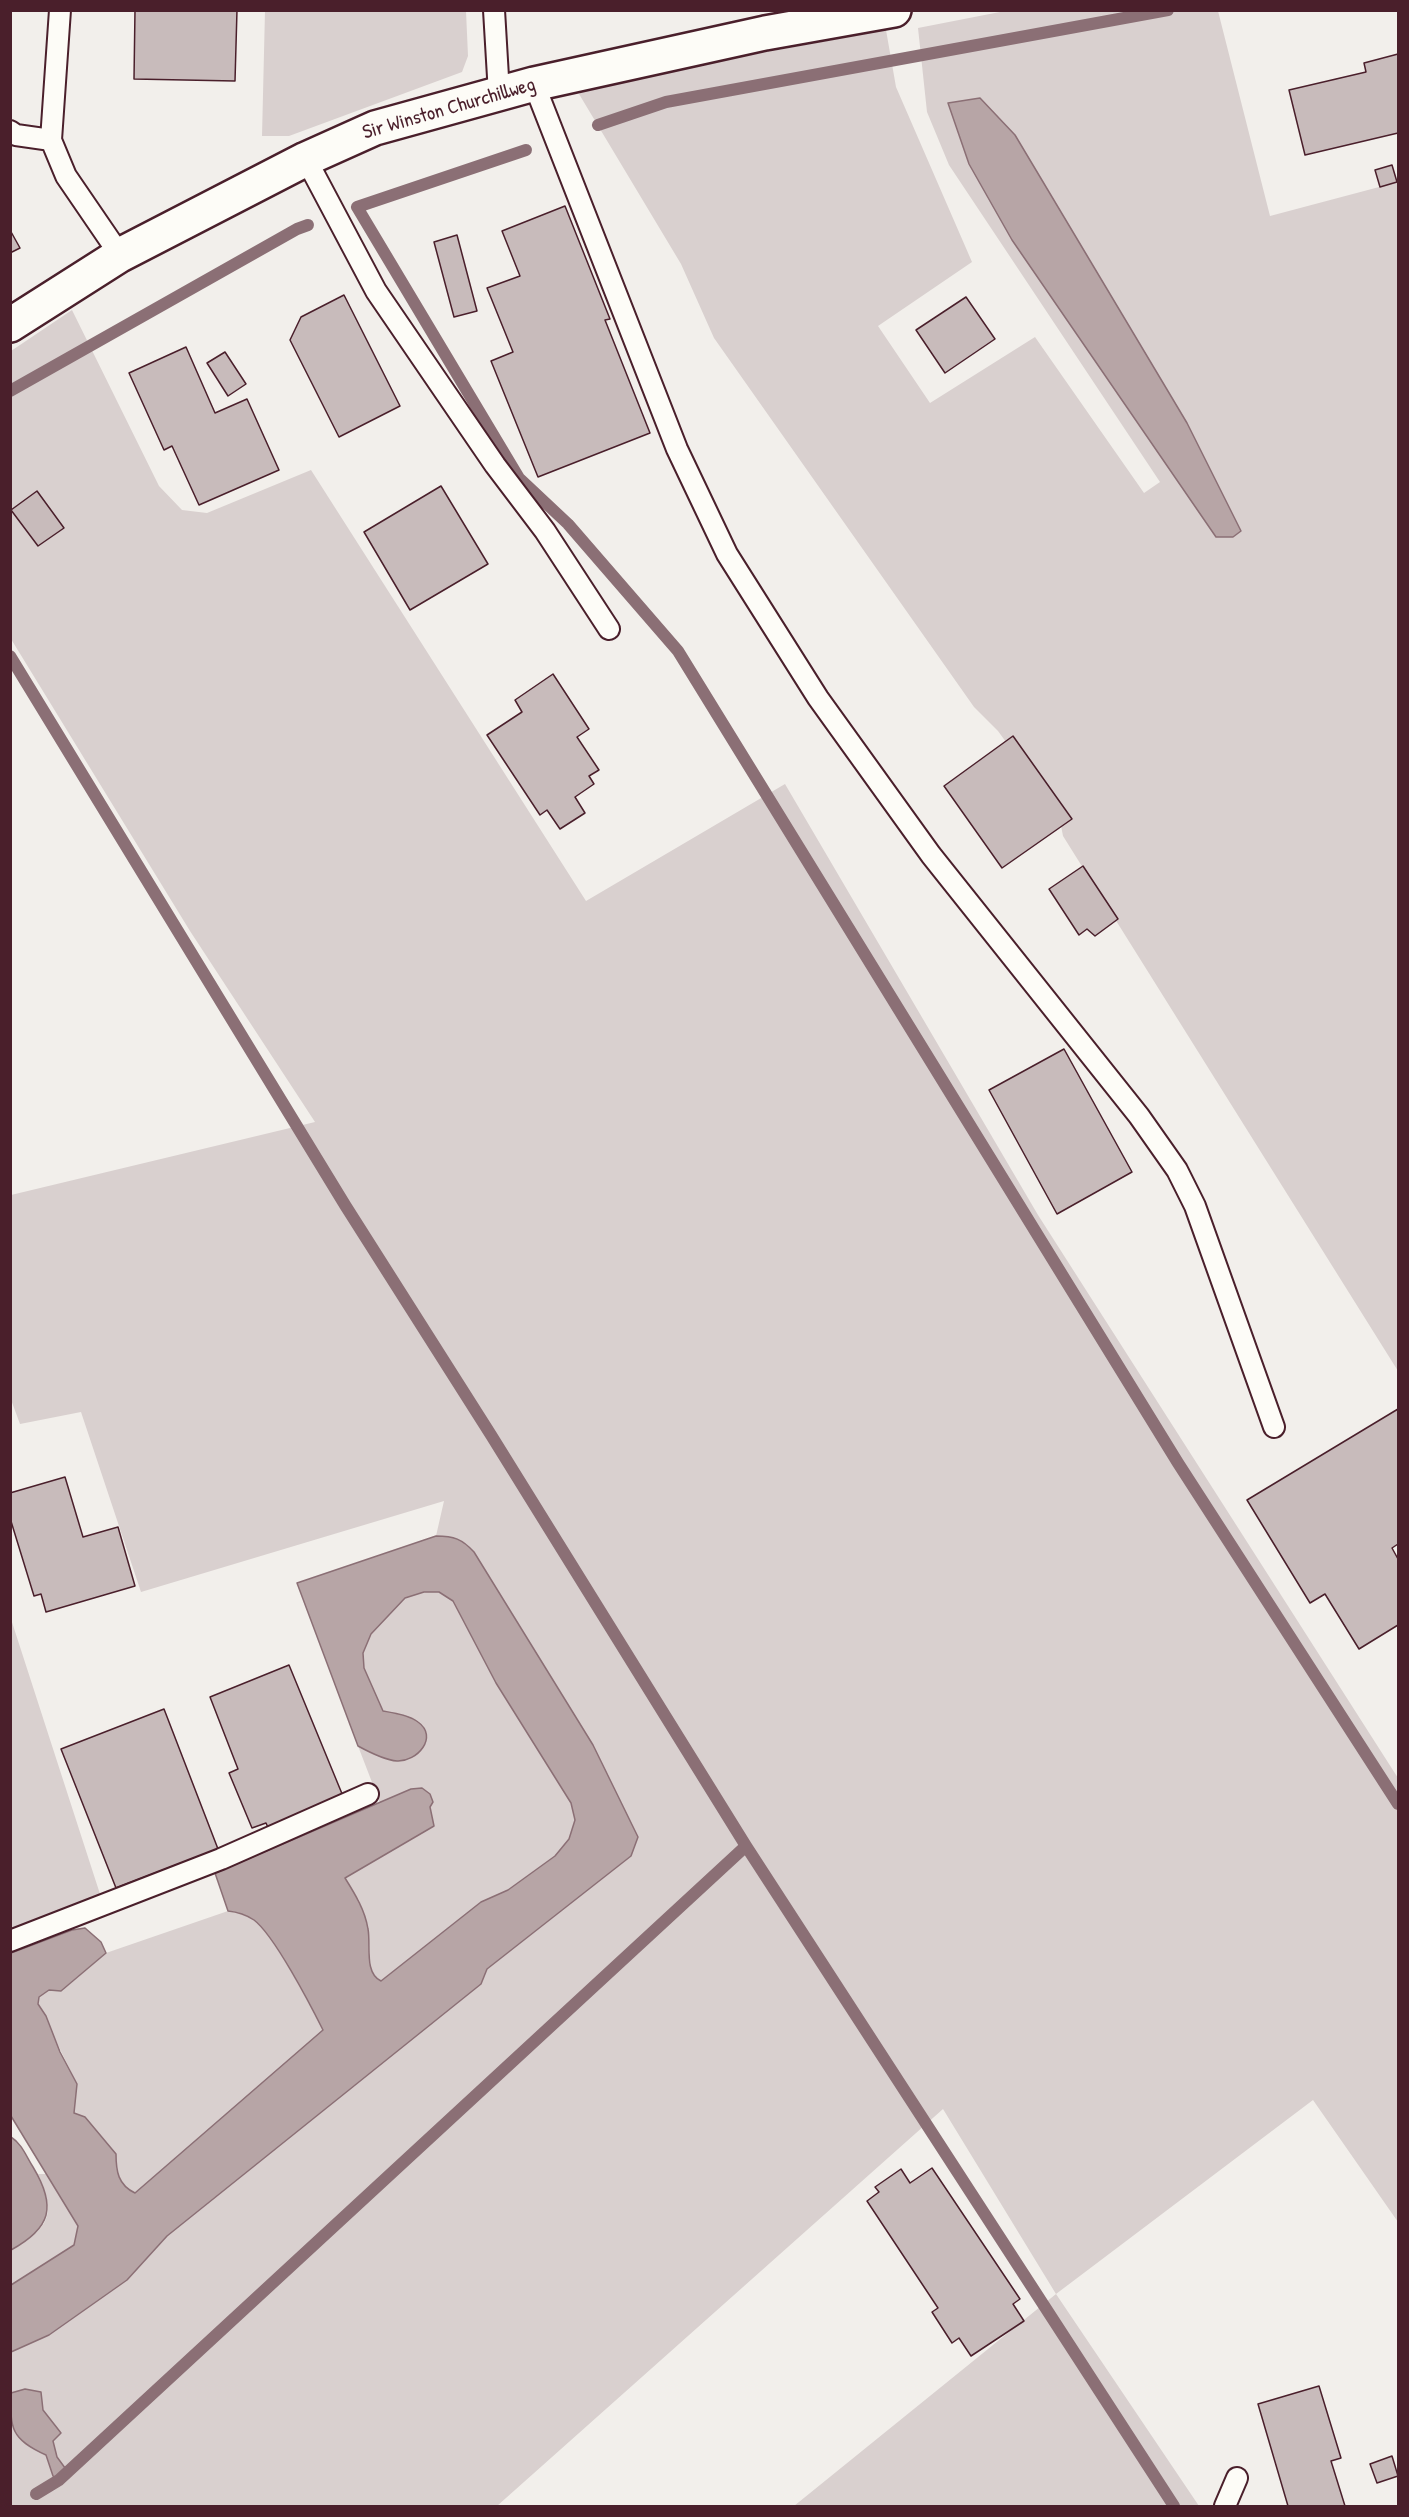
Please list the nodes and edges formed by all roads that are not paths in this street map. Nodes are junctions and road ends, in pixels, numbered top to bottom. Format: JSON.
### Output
{"nodes":[{"id":1,"x":60,"y":10,"type":"edge"},
{"id":2,"x":495,"y":10,"type":"edge"},
{"id":3,"x":894,"y":10,"type":"edge"},
{"id":4,"x":814,"y":18,"type":"edge"},
{"id":5,"x":534,"y":84,"type":"junction"},
{"id":6,"x":499,"y":94,"type":"junction"},
{"id":7,"x":10,"y":131,"type":"edge"},
{"id":8,"x":51,"y":140,"type":"junction"},
{"id":9,"x":306,"y":159,"type":"junction"},
{"id":10,"x":120,"y":255,"type":"junction"},
{"id":11,"x":10,"y":325,"type":"edge"},
{"id":12,"x":609,"y":628,"type":"dead end"},
{"id":13,"x":1274,"y":1428,"type":"dead end"},
{"id":14,"x":368,"y":1794,"type":"dead end"},
{"id":15,"x":10,"y":1941,"type":"edge"},
{"id":16,"x":1237,"y":2478,"type":"dead end"},
{"id":17,"x":1225,"y":2506,"type":"edge"}],
"edges":[{"from":1,"to":8,"type":"lane"},
{"from":2,"to":6,"type":"lane"},
{"from":3,"to":4,"type":"street","name":"Sir Winston Churchillweg"},
{"from":4,"to":5,"type":"street","name":"Sir Winston Churchillweg"},
{"from":5,"to":6,"type":"street","name":"Sir Winston Churchillweg"},
{"from":5,"to":13,"type":"lane"},
{"from":6,"to":9,"type":"street","name":"Sir Winston Churchillweg"},
{"from":7,"to":8,"type":"lane"},
{"from":8,"to":10,"type":"lane"},
{"from":9,"to":10,"type":"street","name":"Sir Winston Churchillweg"},
{"from":9,"to":12,"type":"lane"},
{"from":10,"to":11,"type":"street","name":"Sir Winston Churchillweg"},
{"from":14,"to":15,"type":"lane"},
{"from":16,"to":17,"type":"lane"}]}
